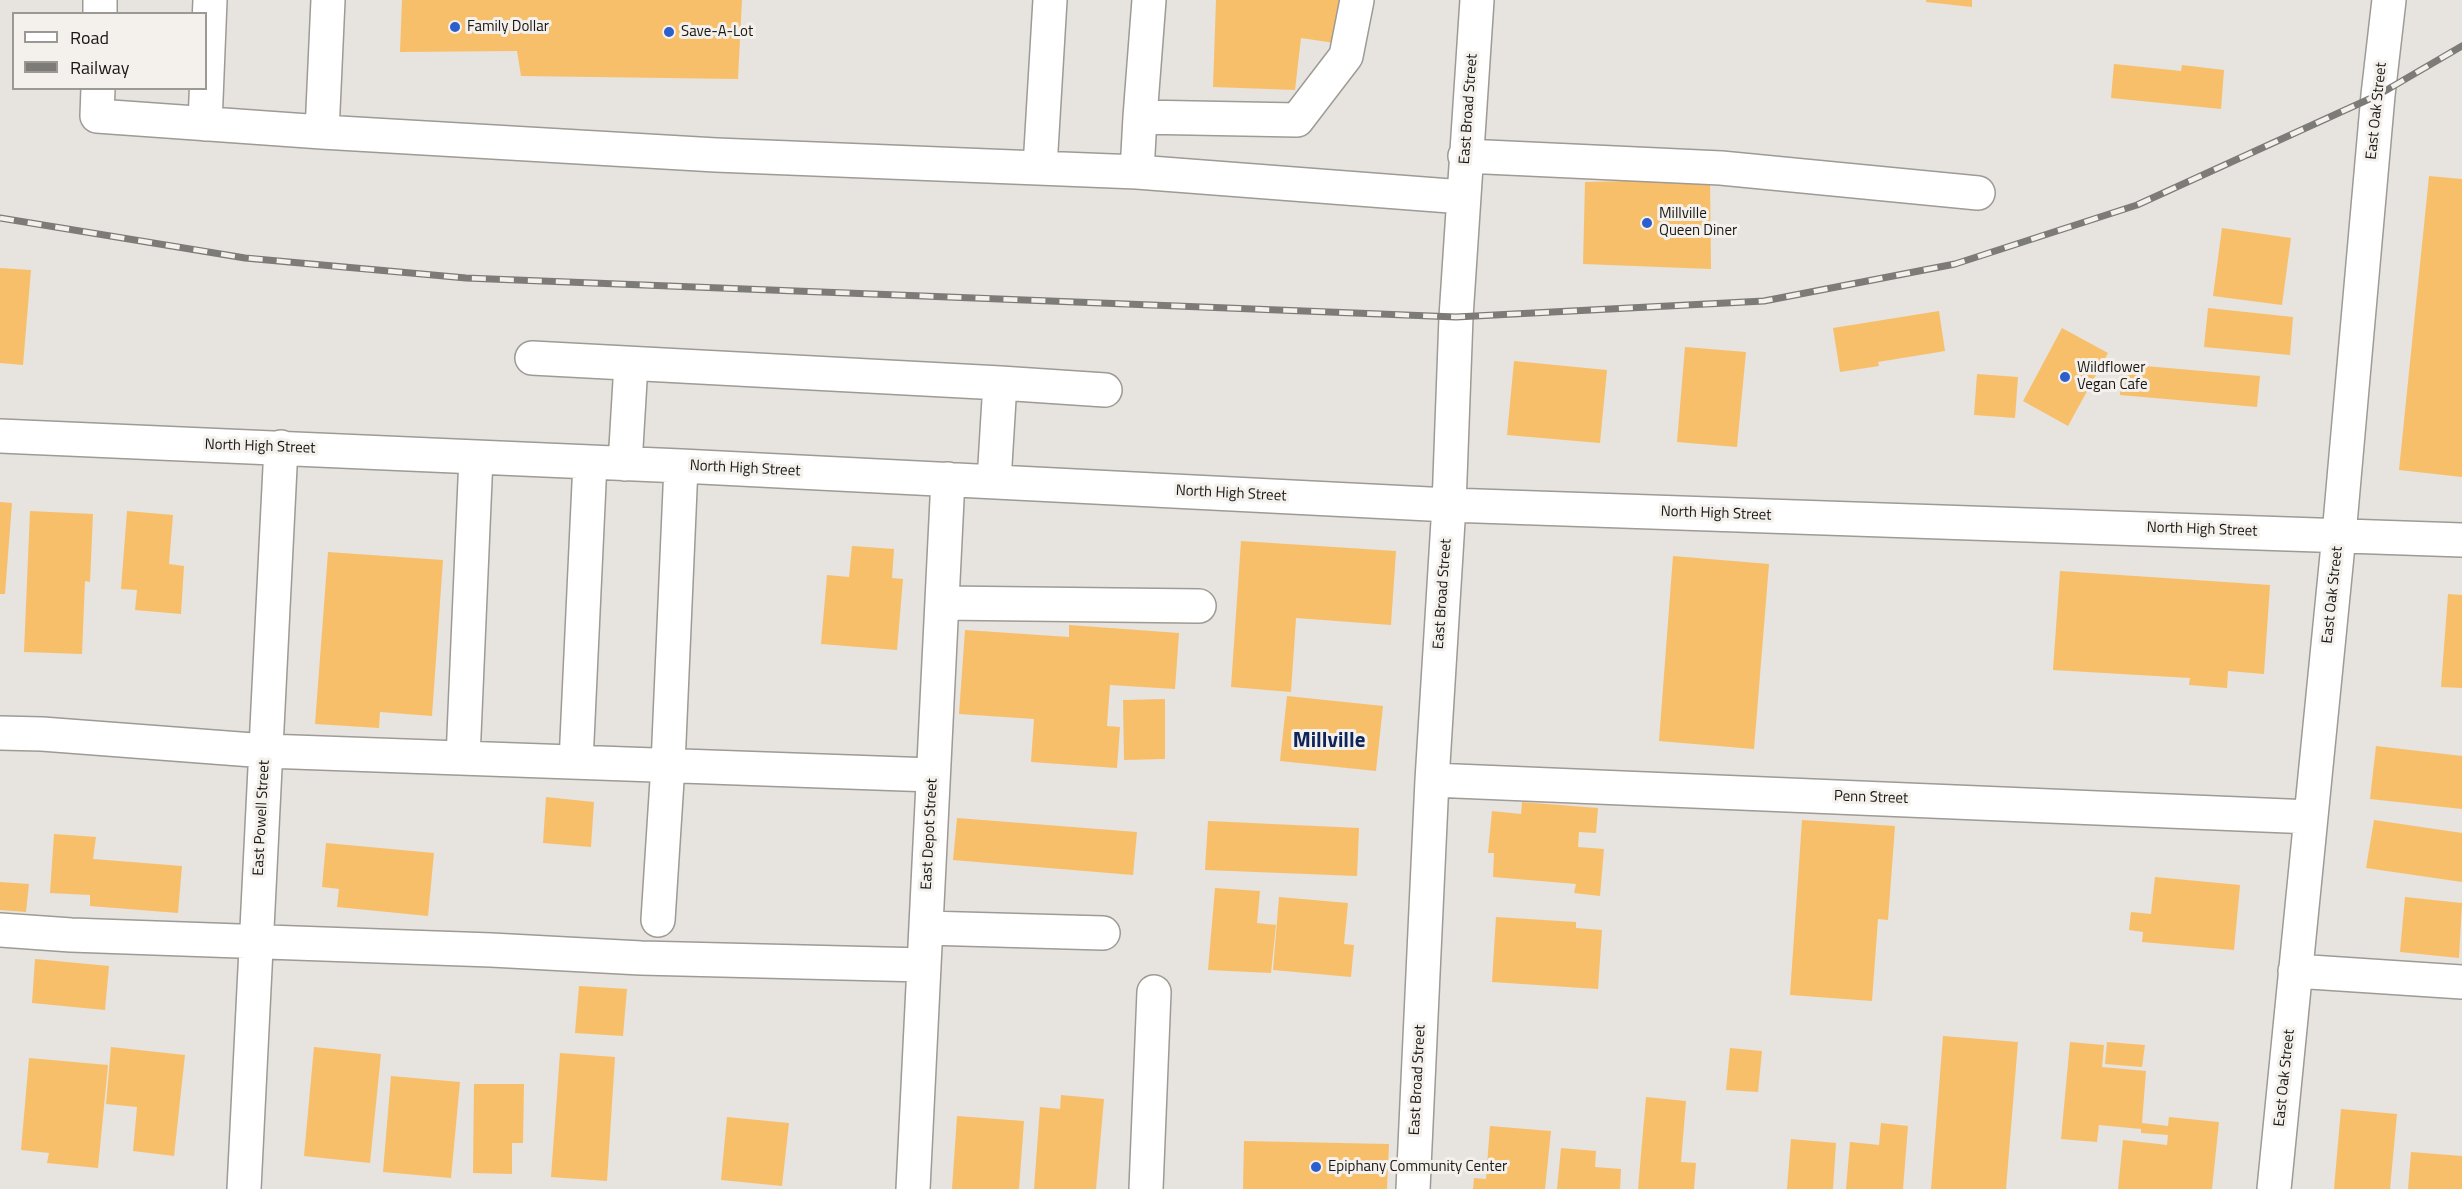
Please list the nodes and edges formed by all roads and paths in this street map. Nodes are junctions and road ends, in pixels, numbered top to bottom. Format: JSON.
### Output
{"nodes":[{"id":1,"x":210,"y":0,"type":"edge"},
{"id":2,"x":328,"y":0,"type":"edge"},
{"id":3,"x":1050,"y":0,"type":"edge"},
{"id":4,"x":1149,"y":0,"type":"edge"},
{"id":5,"x":1357,"y":0,"type":"edge"},
{"id":6,"x":1477,"y":0,"type":"edge"},
{"id":7,"x":2389,"y":0,"type":"edge"},
{"id":8,"x":207,"y":74,"type":"edge"},
{"id":9,"x":98,"y":90,"type":"edge"},
{"id":10,"x":206,"y":90,"type":"edge"},
{"id":11,"x":1140,"y":117,"type":"junction"},
{"id":12,"x":205,"y":124,"type":"junction"},
{"id":13,"x":322,"y":132,"type":"junction"},
{"id":14,"x":1465,"y":156,"type":"junction"},
{"id":15,"x":1040,"y":167,"type":"junction"},
{"id":16,"x":1137,"y":171,"type":"junction"},
{"id":17,"x":1978,"y":193,"type":"dead end"},
{"id":18,"x":1463,"y":197,"type":"junction"},
{"id":19,"x":532,"y":358,"type":"dead end"},
{"id":20,"x":630,"y":364,"type":"junction"},
{"id":21,"x":1000,"y":383,"type":"junction"},
{"id":22,"x":1105,"y":390,"type":"dead end"},
{"id":23,"x":0,"y":436,"type":"edge"},
{"id":24,"x":281,"y":447,"type":"junction"},
{"id":25,"x":476,"y":457,"type":"junction"},
{"id":26,"x":590,"y":462,"type":"junction"},
{"id":27,"x":625,"y":464,"type":"junction"},
{"id":28,"x":681,"y":466,"type":"junction"},
{"id":29,"x":948,"y":479,"type":"junction"},
{"id":30,"x":994,"y":481,"type":"junction"},
{"id":31,"x":1449,"y":505,"type":"junction"},
{"id":32,"x":2340,"y":535,"type":"junction"},
{"id":33,"x":2462,"y":540,"type":"edge"},
{"id":34,"x":942,"y":603,"type":"junction"},
{"id":35,"x":1199,"y":606,"type":"dead end"},
{"id":36,"x":0,"y":733,"type":"edge"},
{"id":37,"x":266,"y":751,"type":"junction"},
{"id":38,"x":463,"y":758,"type":"junction"},
{"id":39,"x":576,"y":762,"type":"junction"},
{"id":40,"x":668,"y":765,"type":"junction"},
{"id":41,"x":932,"y":774,"type":"junction"},
{"id":42,"x":1432,"y":780,"type":"junction"},
{"id":43,"x":2311,"y":817,"type":"junction"},
{"id":44,"x":658,"y":920,"type":"dead end"},
{"id":45,"x":926,"y":928,"type":"junction"},
{"id":46,"x":0,"y":930,"type":"edge"},
{"id":47,"x":1103,"y":933,"type":"dead end"},
{"id":48,"x":256,"y":942,"type":"junction"},
{"id":49,"x":924,"y":965,"type":"junction"},
{"id":50,"x":2295,"y":971,"type":"junction"},
{"id":51,"x":2462,"y":982,"type":"edge"},
{"id":52,"x":1154,"y":992,"type":"dead end"},
{"id":53,"x":244,"y":1189,"type":"edge"},
{"id":54,"x":913,"y":1189,"type":"edge"},
{"id":55,"x":1146,"y":1189,"type":"edge"},
{"id":56,"x":1413,"y":1189,"type":"edge"},
{"id":57,"x":2274,"y":1189,"type":"edge"}],
"edges":[{"from":1,"to":8,"type":"street"},
{"from":2,"to":13,"type":"street"},
{"from":3,"to":15,"type":"street"},
{"from":4,"to":11,"type":"street"},
{"from":5,"to":11,"type":"street"},
{"from":6,"to":14,"type":"street","name":"East Broad Street"},
{"from":7,"to":32,"type":"street","name":"East Oak Street"},
{"from":9,"to":12,"type":"street"},
{"from":10,"to":12,"type":"street"},
{"from":11,"to":16,"type":"street"},
{"from":12,"to":13,"type":"street"},
{"from":13,"to":15,"type":"street"},
{"from":14,"to":17,"type":"street"},
{"from":14,"to":18,"type":"street","name":"East Broad Street"},
{"from":15,"to":16,"type":"street"},
{"from":16,"to":18,"type":"street"},
{"from":18,"to":31,"type":"street","name":"East Broad Street"},
{"from":19,"to":20,"type":"street"},
{"from":20,"to":21,"type":"street"},
{"from":20,"to":27,"type":"street"},
{"from":21,"to":22,"type":"street"},
{"from":21,"to":30,"type":"street"},
{"from":23,"to":24,"type":"street","name":"North High Street"},
{"from":24,"to":25,"type":"street","name":"North High Street"},
{"from":24,"to":37,"type":"street","name":"East Powell Street"},
{"from":25,"to":26,"type":"street","name":"North High Street"},
{"from":25,"to":38,"type":"street"},
{"from":26,"to":27,"type":"street","name":"North High Street"},
{"from":26,"to":39,"type":"street"},
{"from":27,"to":28,"type":"street","name":"North High Street"},
{"from":28,"to":29,"type":"street","name":"North High Street"},
{"from":28,"to":40,"type":"street"},
{"from":29,"to":30,"type":"street","name":"North High Street"},
{"from":29,"to":34,"type":"street","name":"East Depot Street"},
{"from":30,"to":31,"type":"street","name":"North High Street"},
{"from":31,"to":32,"type":"street","name":"North High Street"},
{"from":31,"to":42,"type":"street","name":"East Broad Street"},
{"from":32,"to":33,"type":"street","name":"North High Street"},
{"from":32,"to":43,"type":"street","name":"East Oak Street"},
{"from":34,"to":35,"type":"street"},
{"from":34,"to":41,"type":"street","name":"East Depot Street"},
{"from":36,"to":37,"type":"street"},
{"from":37,"to":38,"type":"street"},
{"from":37,"to":48,"type":"street","name":"East Powell Street"},
{"from":38,"to":39,"type":"street"},
{"from":39,"to":40,"type":"street"},
{"from":40,"to":41,"type":"street"},
{"from":40,"to":44,"type":"street"},
{"from":41,"to":45,"type":"street","name":"East Depot Street"},
{"from":42,"to":43,"type":"street","name":"Penn Street"},
{"from":42,"to":56,"type":"street","name":"East Broad Street"},
{"from":43,"to":50,"type":"street","name":"East Oak Street"},
{"from":45,"to":47,"type":"street"},
{"from":45,"to":49,"type":"street","name":"East Depot Street"},
{"from":46,"to":48,"type":"street"},
{"from":48,"to":49,"type":"street"},
{"from":48,"to":53,"type":"street","name":"East Powell Street"},
{"from":49,"to":54,"type":"street","name":"East Depot Street"},
{"from":50,"to":51,"type":"street"},
{"from":50,"to":57,"type":"street","name":"East Oak Street"},
{"from":52,"to":55,"type":"street"}]}
